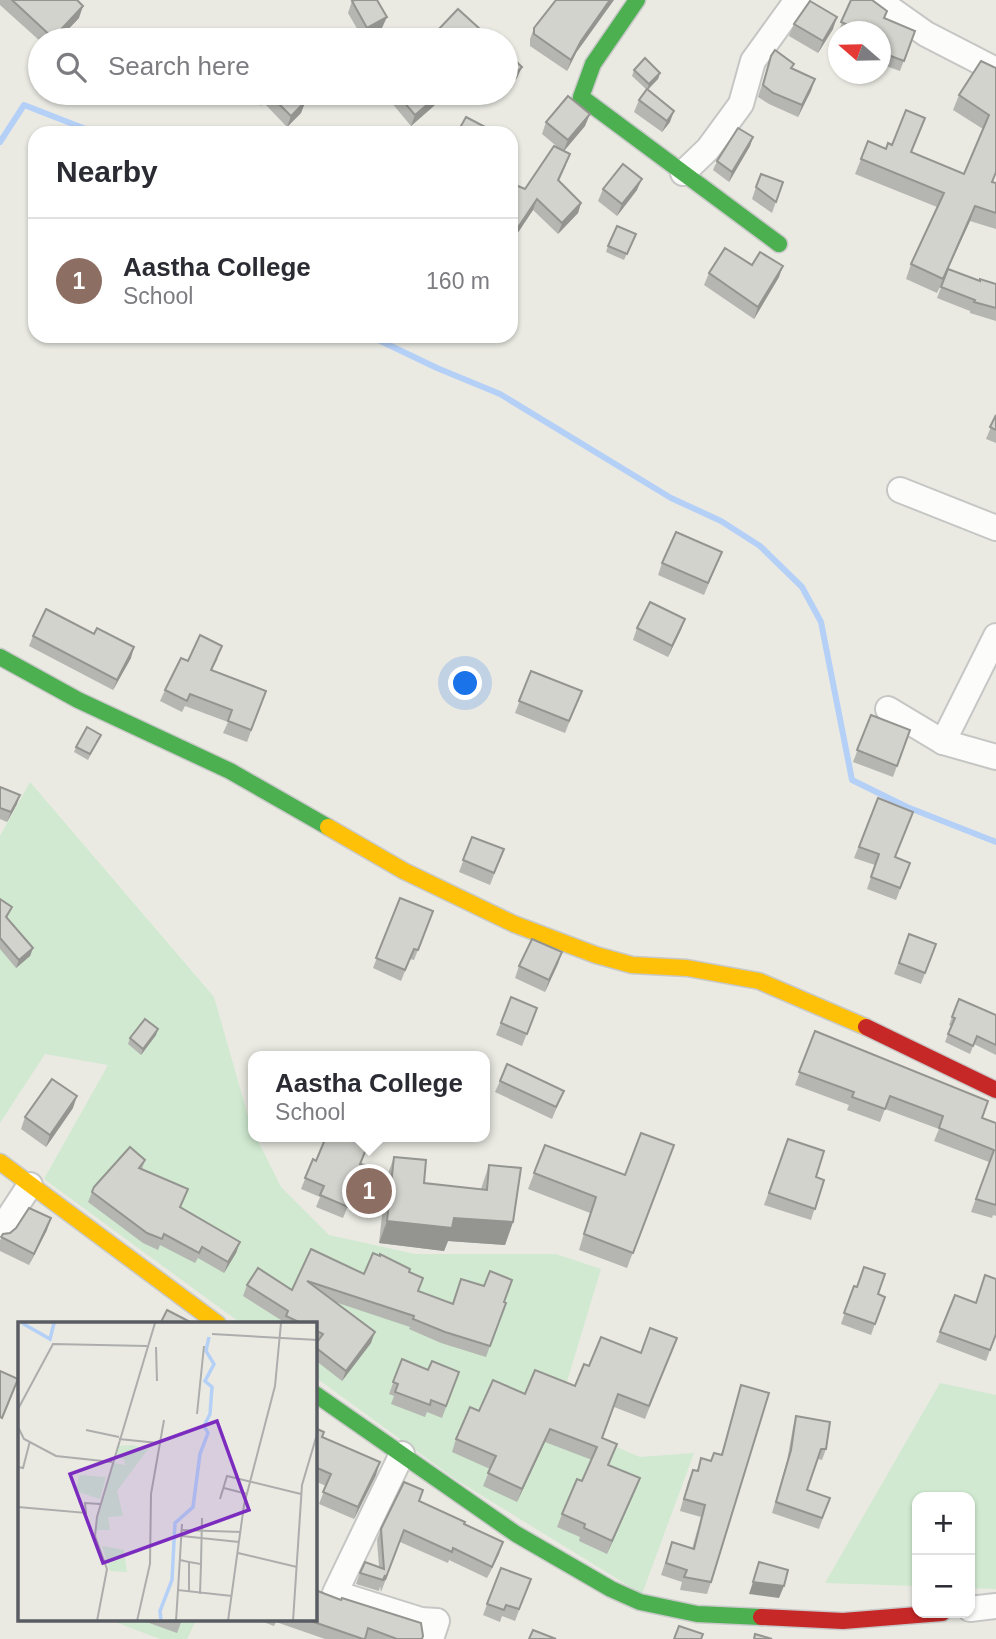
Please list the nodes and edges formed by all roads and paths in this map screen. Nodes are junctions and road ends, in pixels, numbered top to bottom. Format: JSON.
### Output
{"nodes":[{"id":1,"x":637,"y":0,"type":"edge"},
{"id":2,"x":797,"y":0,"type":"edge"},
{"id":3,"x":878,"y":0,"type":"edge"},
{"id":4,"x":996,"y":70,"type":"edge"},
{"id":5,"x":683,"y":173,"type":"junction"},
{"id":6,"x":779,"y":244,"type":"dead end"},
{"id":7,"x":900,"y":490,"type":"dead end"},
{"id":8,"x":996,"y":528,"type":"edge"},
{"id":9,"x":996,"y":636,"type":"edge"},
{"id":10,"x":3,"y":666,"type":"edge"},
{"id":11,"x":888,"y":709,"type":"dead end"},
{"id":12,"x":943,"y":742,"type":"junction"},
{"id":13,"x":996,"y":757,"type":"edge"},
{"id":14,"x":996,"y":1090,"type":"edge"},
{"id":15,"x":0,"y":1162,"type":"edge"},
{"id":16,"x":30,"y":1185,"type":"junction"},
{"id":17,"x":0,"y":1231,"type":"edge"},
{"id":18,"x":215,"y":1322,"type":"edge"},
{"id":19,"x":317,"y":1395,"type":"edge"},
{"id":20,"x":402,"y":1454,"type":"junction"},
{"id":21,"x":996,"y":1606,"type":"edge"},
{"id":22,"x":975,"y":1608,"type":"edge"},
{"id":23,"x":912,"y":1615,"type":"edge"},
{"id":24,"x":431,"y":1639,"type":"edge"}],
"edges":[{"from":1,"to":5,"type":"street"},
{"from":2,"to":5,"type":"street"},
{"from":3,"to":4,"type":"street"},
{"from":5,"to":6,"type":"street"},
{"from":7,"to":8,"type":"street"},
{"from":9,"to":12,"type":"street"},
{"from":10,"to":14,"type":"street"},
{"from":11,"to":12,"type":"street"},
{"from":12,"to":13,"type":"street"},
{"from":15,"to":16,"type":"street"},
{"from":16,"to":17,"type":"street"},
{"from":16,"to":18,"type":"street"},
{"from":19,"to":20,"type":"street"},
{"from":20,"to":23,"type":"street"},
{"from":20,"to":24,"type":"street"},
{"from":21,"to":22,"type":"street"}]}
